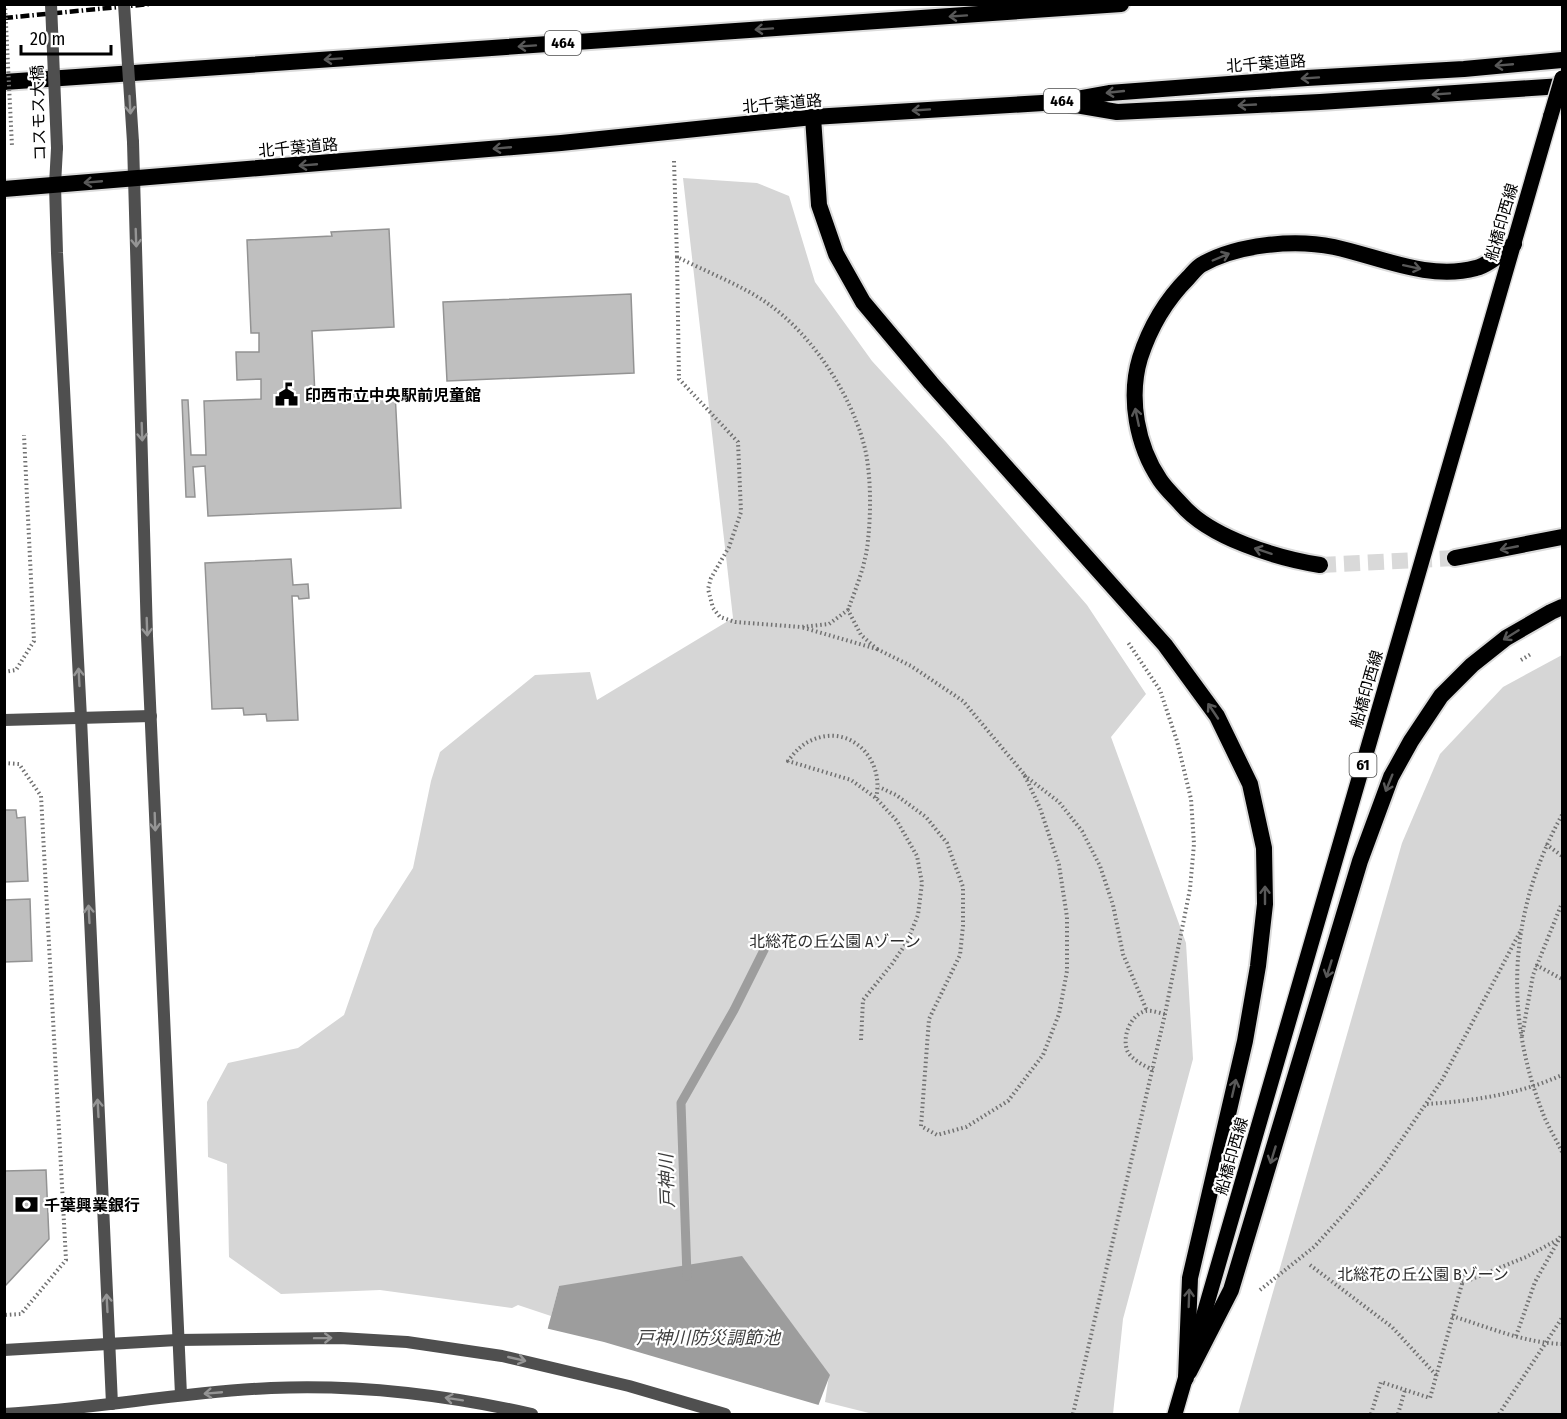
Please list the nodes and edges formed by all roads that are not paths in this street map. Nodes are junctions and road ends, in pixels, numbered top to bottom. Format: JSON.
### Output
{"nodes":[{"id":1,"x":51,"y":4,"type":"edge"},
{"id":2,"x":124,"y":4,"type":"edge"},
{"id":3,"x":1121,"y":4,"type":"edge"},
{"id":4,"x":1563,"y":60,"type":"edge"},
{"id":5,"x":1563,"y":78,"type":"edge"},
{"id":6,"x":4,"y":82,"type":"edge"},
{"id":7,"x":1563,"y":86,"type":"edge"},
{"id":8,"x":1059,"y":102,"type":"junction"},
{"id":9,"x":813,"y":117,"type":"junction"},
{"id":10,"x":134,"y":179,"type":"junction"},
{"id":11,"x":56,"y":185,"type":"junction"},
{"id":12,"x":4,"y":189,"type":"edge"},
{"id":13,"x":1514,"y":244,"type":"junction"},
{"id":14,"x":1563,"y":537,"type":"edge"},
{"id":15,"x":1455,"y":558,"type":"tunnel mouth"},
{"id":16,"x":1320,"y":565,"type":"tunnel mouth"},
{"id":17,"x":1563,"y":607,"type":"edge"},
{"id":18,"x":151,"y":716,"type":"junction"},
{"id":19,"x":81,"y":718,"type":"junction"},
{"id":20,"x":4,"y":720,"type":"edge"},
{"id":21,"x":177,"y":1340,"type":"junction"},
{"id":22,"x":109,"y":1343,"type":"junction"},
{"id":23,"x":4,"y":1350,"type":"edge"},
{"id":24,"x":1186,"y":1378,"type":"junction"},
{"id":25,"x":181,"y":1395,"type":"junction"},
{"id":26,"x":112,"y":1404,"type":"junction"},
{"id":27,"x":4,"y":1414,"type":"edge"},
{"id":28,"x":532,"y":1414,"type":"edge"},
{"id":29,"x":725,"y":1414,"type":"edge"},
{"id":30,"x":1175,"y":1414,"type":"edge"}],
"edges":[{"from":1,"to":11,"type":"street","name":"コスモス大橋","bridge":true},
{"from":2,"to":10,"type":"street","one_way":true,"bridge":true},
{"from":3,"to":6,"type":"highway","number":"464","one_way":true},
{"from":4,"to":8,"type":"highway","name":"北千葉道路","number":"464","one_way":true},
{"from":5,"to":13,"type":"main road","name":"船橋印西線","number":"61","bridge":true},
{"from":7,"to":8,"type":"highway","one_way":true},
{"from":8,"to":9,"type":"highway","name":"北千葉道路","number":"464","one_way":true},
{"from":9,"to":10,"type":"highway","name":"北千葉道路","number":"464","one_way":true},
{"from":24,"to":9,"type":"highway","one_way":true},
{"from":10,"to":11,"type":"highway","name":"北千葉道路","number":"464","one_way":true},
{"from":10,"to":18,"type":"street","one_way":true},
{"from":11,"to":12,"type":"highway","name":"北千葉道路","number":"464"},
{"from":19,"to":11,"type":"street","name":"コスモス大橋","one_way":true},
{"from":16,"to":13,"type":"highway","one_way":true},
{"from":13,"to":24,"type":"main road","name":"船橋印西線","number":"61"},
{"from":14,"to":15,"type":"highway","one_way":true},
{"from":17,"to":24,"type":"highway","one_way":true},
{"from":18,"to":19,"type":"street"},
{"from":18,"to":21,"type":"street","one_way":true},
{"from":19,"to":20,"type":"street"},
{"from":22,"to":19,"type":"street","name":"コスモス大橋","one_way":true},
{"from":21,"to":22,"type":"street"},
{"from":21,"to":25,"type":"street"},
{"from":21,"to":29,"type":"street","one_way":true},
{"from":22,"to":23,"type":"street"},
{"from":22,"to":26,"type":"street","name":"コスモス大橋"},
{"from":24,"to":30,"type":"main road","name":"船橋印西線","number":"61"},
{"from":25,"to":26,"type":"street"},
{"from":28,"to":25,"type":"street","one_way":true},
{"from":26,"to":27,"type":"street"}]}
